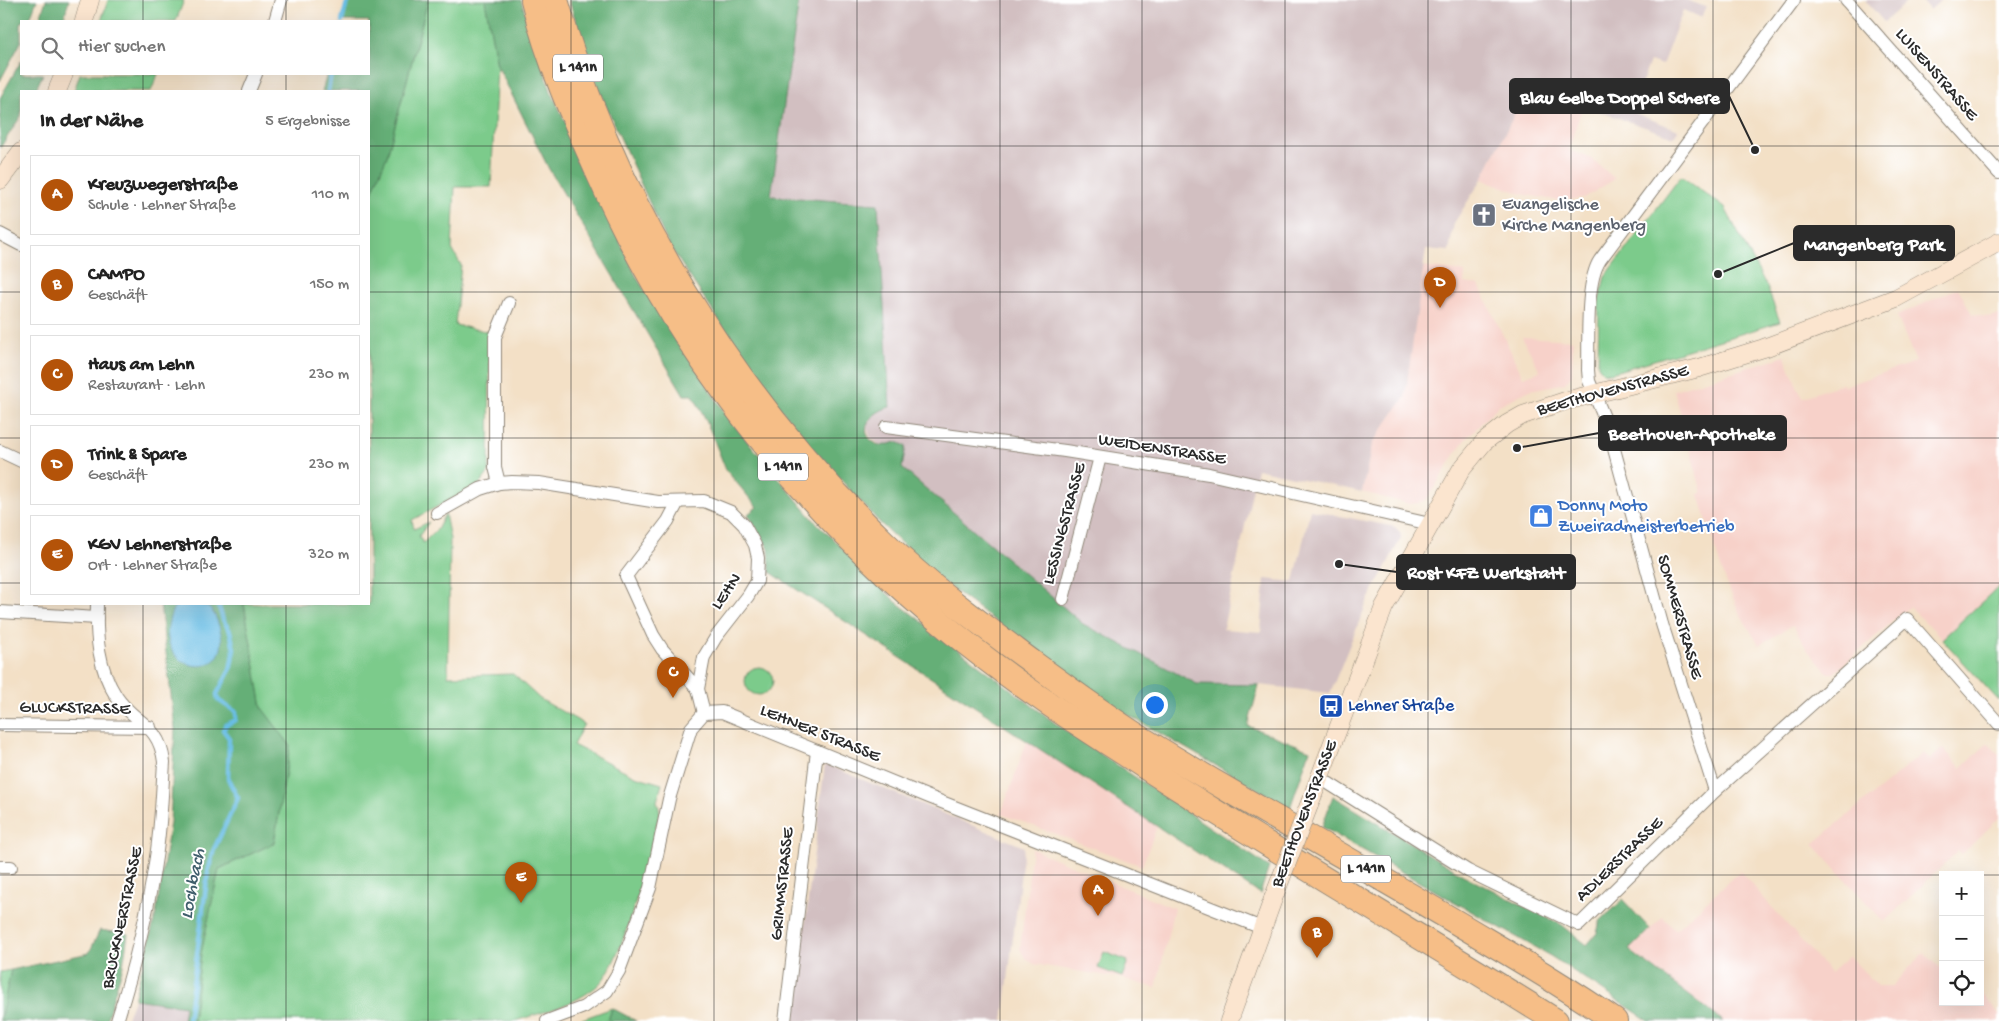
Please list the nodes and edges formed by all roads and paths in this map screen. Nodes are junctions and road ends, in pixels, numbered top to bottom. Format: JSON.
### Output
{"nodes":[{"id":1,"x":90,"y":0,"type":"edge"},
{"id":2,"x":281,"y":0,"type":"edge"},
{"id":3,"x":533,"y":0,"type":"edge"},
{"id":4,"x":556,"y":0,"type":"edge"},
{"id":5,"x":1794,"y":0,"type":"edge"},
{"id":6,"x":1846,"y":0,"type":"edge"},
{"id":7,"x":84,"y":20,"type":"edge"},
{"id":8,"x":274,"y":20,"type":"edge"},
{"id":9,"x":64,"y":75,"type":"edge"},
{"id":10,"x":256,"y":75,"type":"edge"},
{"id":11,"x":57,"y":90,"type":"edge"},
{"id":12,"x":249,"y":90,"type":"edge"},
{"id":13,"x":20,"y":153,"type":"edge"},
{"id":14,"x":1999,"y":173,"type":"edge"},
{"id":15,"x":0,"y":180,"type":"edge"},
{"id":16,"x":0,"y":234,"type":"edge"},
{"id":17,"x":1999,"y":242,"type":"edge"},
{"id":18,"x":20,"y":244,"type":"edge"},
{"id":19,"x":509,"y":303,"type":"dead end"},
{"id":20,"x":1592,"y":388,"type":"junction"},
{"id":21,"x":886,"y":427,"type":"dead end"},
{"id":22,"x":0,"y":452,"type":"edge"},
{"id":23,"x":1100,"y":457,"type":"junction"},
{"id":24,"x":20,"y":461,"type":"edge"},
{"id":25,"x":499,"y":483,"type":"junction"},
{"id":26,"x":678,"y":502,"type":"junction"},
{"id":27,"x":436,"y":513,"type":"dead end"},
{"id":28,"x":1430,"y":524,"type":"junction"},
{"id":29,"x":1063,"y":599,"type":"dead end"},
{"id":30,"x":97,"y":605,"type":"edge"},
{"id":31,"x":0,"y":612,"type":"edge"},
{"id":32,"x":97,"y":618,"type":"junction"},
{"id":33,"x":698,"y":688,"type":"junction"},
{"id":34,"x":704,"y":713,"type":"junction"},
{"id":35,"x":1999,"y":724,"type":"edge"},
{"id":36,"x":0,"y":725,"type":"edge"},
{"id":37,"x":150,"y":727,"type":"junction"},
{"id":38,"x":817,"y":751,"type":"junction"},
{"id":39,"x":1318,"y":783,"type":"junction"},
{"id":40,"x":1715,"y":791,"type":"junction"},
{"id":41,"x":1262,"y":928,"type":"junction"},
{"id":42,"x":117,"y":1021,"type":"edge"},
{"id":43,"x":547,"y":1021,"type":"edge"},
{"id":44,"x":785,"y":1021,"type":"edge"},
{"id":45,"x":1229,"y":1021,"type":"edge"},
{"id":46,"x":1556,"y":1021,"type":"edge"},
{"id":47,"x":1615,"y":1021,"type":"edge"}],
"edges":[{"from":1,"to":7,"type":"main road"},
{"from":2,"to":8,"type":"street"},
{"from":3,"to":46,"type":"highway","number":"L 141n"},
{"from":4,"to":47,"type":"highway","number":"L 141n"},
{"from":5,"to":20,"type":"street","name":"SOMMERSTRASSE"},
{"from":6,"to":14,"type":"street","name":"LUISENSTRASSE"},
{"from":9,"to":11,"type":"main road"},
{"from":10,"to":12,"type":"street"},
{"from":13,"to":15,"type":"main road"},
{"from":16,"to":18,"type":"street"},
{"from":17,"to":20,"type":"main road","name":"BEETHOVENSTRASSE"},
{"from":19,"to":25,"type":"street"},
{"from":20,"to":28,"type":"main road","name":"BEETHOVENSTRASSE"},
{"from":20,"to":40,"type":"street","name":"SOMMERSTRASSE"},
{"from":21,"to":23,"type":"street","name":"WEIDENSTRASSE"},
{"from":22,"to":24,"type":"street"},
{"from":23,"to":28,"type":"street","name":"WEIDENSTRASSE"},
{"from":23,"to":29,"type":"street","name":"LESSINGSTRASSE"},
{"from":25,"to":26,"type":"street","name":"LEHN"},
{"from":25,"to":27,"type":"street","name":"LEHN"},
{"from":26,"to":33,"type":"street","name":"LEHN"},
{"from":26,"to":33,"type":"street","name":"LEHN"},
{"from":28,"to":39,"type":"main road","name":"BEETHOVENSTRASSE"},
{"from":30,"to":32,"type":"street","name":"BRUCKNERSTRASSE"},
{"from":31,"to":32,"type":"street"},
{"from":32,"to":37,"type":"street","name":"BRUCKNERSTRASSE"},
{"from":33,"to":34,"type":"street","name":"LEHN"},
{"from":34,"to":38,"type":"street","name":"LEHNER STRASSE"},
{"from":34,"to":43,"type":"street"},
{"from":35,"to":40,"type":"street","name":"ADLERSTRASSE"},
{"from":36,"to":37,"type":"street","name":"GLUCKSTRASSE"},
{"from":37,"to":42,"type":"street","name":"BRUCKNERSTRASSE"},
{"from":38,"to":41,"type":"street","name":"LEHNER STRASSE"},
{"from":38,"to":44,"type":"street","name":"GRIMMSTRASSE"},
{"from":39,"to":40,"type":"street","name":"ADLERSTRASSE"},
{"from":39,"to":41,"type":"main road","name":"BEETHOVENSTRASSE","bridge":true},
{"from":41,"to":45,"type":"main road","name":"BEETHOVENSTRASSE"}]}
